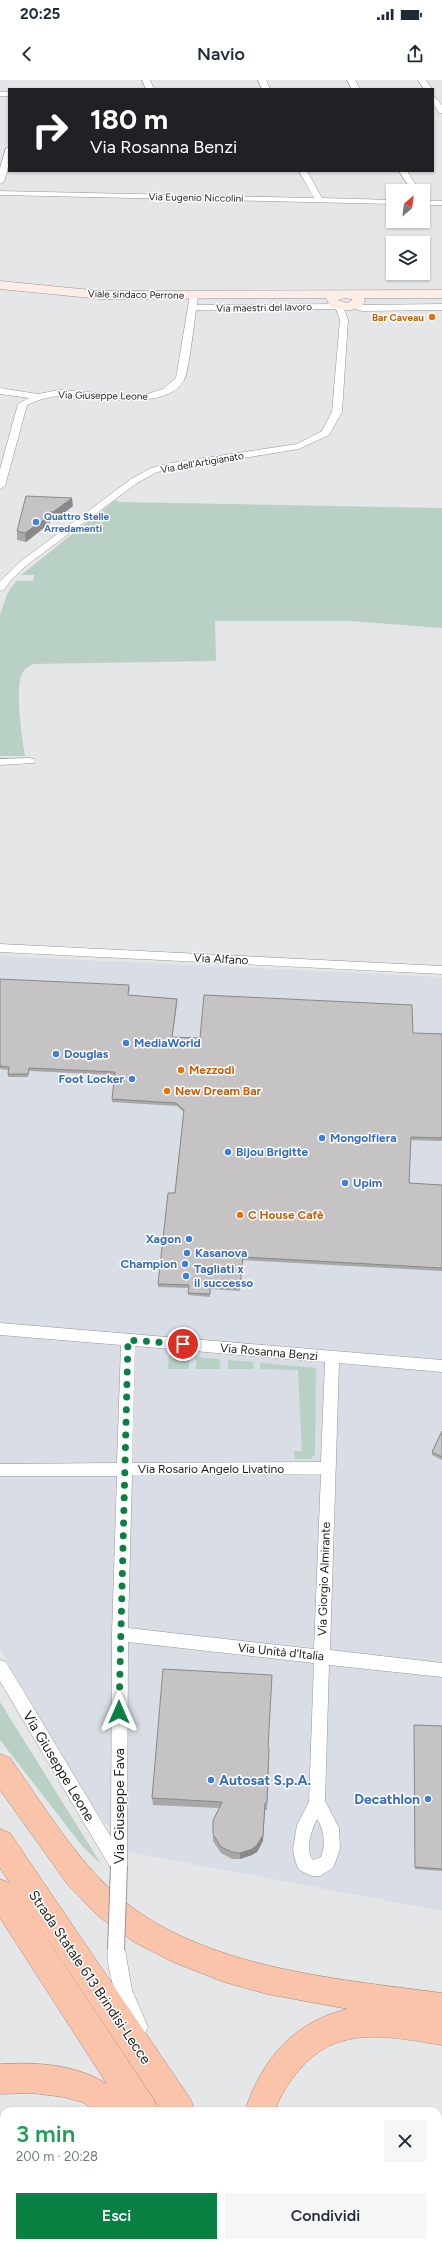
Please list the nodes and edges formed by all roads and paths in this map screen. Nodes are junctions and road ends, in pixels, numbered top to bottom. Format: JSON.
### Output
{"nodes":[{"id":1,"x":434,"y":99,"type":"edge"},
{"id":2,"x":442,"y":111,"type":"edge"},
{"id":3,"x":6,"y":153,"type":"edge"},
{"id":4,"x":304,"y":172,"type":"edge"},
{"id":5,"x":404,"y":172,"type":"edge"},
{"id":6,"x":0,"y":182,"type":"edge"},
{"id":7,"x":411,"y":184,"type":"edge"},
{"id":8,"x":0,"y":193,"type":"edge"},
{"id":9,"x":319,"y":200,"type":"junction"},
{"id":10,"x":386,"y":202,"type":"edge"},
{"id":11,"x":430,"y":202,"type":"edge"},
{"id":12,"x":442,"y":203,"type":"edge"},
{"id":13,"x":0,"y":285,"type":"edge"},
{"id":14,"x":442,"y":294,"type":"edge"},
{"id":15,"x":194,"y":295,"type":"junction"},
{"id":16,"x":337,"y":303,"type":"junction"},
{"id":17,"x":354,"y":303,"type":"junction"},
{"id":18,"x":442,"y":307,"type":"edge"},
{"id":19,"x":192,"y":308,"type":"junction"},
{"id":20,"x":344,"y":320,"type":"junction"},
{"id":21,"x":0,"y":391,"type":"edge"},
{"id":22,"x":37,"y":396,"type":"junction"},
{"id":23,"x":1,"y":482,"type":"edge"},
{"id":24,"x":2,"y":584,"type":"edge"},
{"id":25,"x":30,"y":761,"type":"dead end"},
{"id":26,"x":0,"y":762,"type":"edge"},
{"id":27,"x":0,"y":948,"type":"edge"},
{"id":28,"x":442,"y":970,"type":"edge"},
{"id":29,"x":0,"y":1328,"type":"edge"},
{"id":30,"x":128,"y":1340,"type":"junction"},
{"id":31,"x":332,"y":1357,"type":"junction"},
{"id":32,"x":442,"y":1366,"type":"edge"},
{"id":33,"x":327,"y":1468,"type":"junction"},
{"id":34,"x":125,"y":1469,"type":"junction"},
{"id":35,"x":0,"y":1470,"type":"edge"},
{"id":36,"x":120,"y":1634,"type":"junction"},
{"id":37,"x":322,"y":1656,"type":"junction"},
{"id":38,"x":0,"y":1667,"type":"edge"},
{"id":39,"x":442,"y":1670,"type":"edge"},
{"id":40,"x":0,"y":1767,"type":"edge"},
{"id":41,"x":317,"y":1802,"type":"dead end"},
{"id":42,"x":0,"y":1843,"type":"edge"},
{"id":43,"x":119,"y":1866,"type":"junction"},
{"id":44,"x":0,"y":1893,"type":"edge"},
{"id":45,"x":442,"y":2008,"type":"edge"},
{"id":46,"x":442,"y":2030,"type":"edge"},
{"id":47,"x":0,"y":2079,"type":"edge"},
{"id":48,"x":113,"y":2107,"type":"edge"},
{"id":49,"x":140,"y":2107,"type":"edge"},
{"id":50,"x":177,"y":2107,"type":"edge"},
{"id":51,"x":186,"y":2107,"type":"edge"},
{"id":52,"x":262,"y":2107,"type":"edge"}],
"edges":[{"from":1,"to":2,"type":"street"},
{"from":3,"to":6,"type":"street"},
{"from":4,"to":9,"type":"street"},
{"from":5,"to":7,"type":"street"},
{"from":8,"to":9,"type":"street","name":"Via Eugenio Niccolini"},
{"from":9,"to":10,"type":"street","name":"Via Eugenio Niccolini"},
{"from":11,"to":12,"type":"street"},
{"from":13,"to":15,"type":"street","name":"Viale sindaco Perrone"},
{"from":14,"to":17,"type":"street"},
{"from":15,"to":16,"type":"street","name":"Viale sindaco Perrone"},
{"from":15,"to":19,"type":"street","name":"Via Giuseppe Leone"},
{"from":16,"to":17,"type":"street","name":"Viale sindaco Perrone"},
{"from":16,"to":19,"type":"street","name":"Via maestri del lavoro"},
{"from":16,"to":20,"type":"street","name":"Via dell'Artigianato"},
{"from":17,"to":18,"type":"street"},
{"from":17,"to":20,"type":"street","name":"Via dell'Artigianato"},
{"from":19,"to":22,"type":"street","name":"Via Giuseppe Leone"},
{"from":20,"to":24,"type":"street","name":"Via dell'Artigianato"},
{"from":21,"to":22,"type":"street","name":"Via Giuseppe Leone"},
{"from":22,"to":23,"type":"street"},
{"from":25,"to":26,"type":"street"},
{"from":27,"to":28,"type":"street","name":"Via Alfano"},
{"from":29,"to":30,"type":"street","name":"Via Rosanna Benzi"},
{"from":30,"to":31,"type":"street","name":"Via Rosanna Benzi"},
{"from":30,"to":34,"type":"street","name":"Via Giuseppe Fava"},
{"from":31,"to":32,"type":"street","name":"Via Rosanna Benzi"},
{"from":31,"to":33,"type":"street","name":"Via Giorgio Almirante"},
{"from":33,"to":34,"type":"street","name":"Via Rosario Angelo Livatino"},
{"from":33,"to":37,"type":"street","name":"Via Giorgio Almirante"},
{"from":34,"to":35,"type":"street","name":"Via Rosario Angelo Livatino"},
{"from":34,"to":36,"type":"street","name":"Via Giuseppe Fava"},
{"from":36,"to":37,"type":"street","name":"Via Unità d'Italia"},
{"from":36,"to":43,"type":"street","name":"Via Giuseppe Fava"},
{"from":37,"to":39,"type":"street","name":"Via Unità d'Italia"},
{"from":37,"to":41,"type":"street","name":"Via Giorgio Almirante"},
{"from":38,"to":43,"type":"street","name":"Via Giuseppe Leone"},
{"from":40,"to":45,"type":"highway"},
{"from":42,"to":50,"type":"highway","name":"Strada Statale 613 Brindisi-Lecce"},
{"from":43,"to":51,"type":"street","name":"Via Giuseppe Fava","bridge":true},
{"from":44,"to":49,"type":"highway"},
{"from":46,"to":52,"type":"highway"},
{"from":47,"to":48,"type":"highway"}]}
